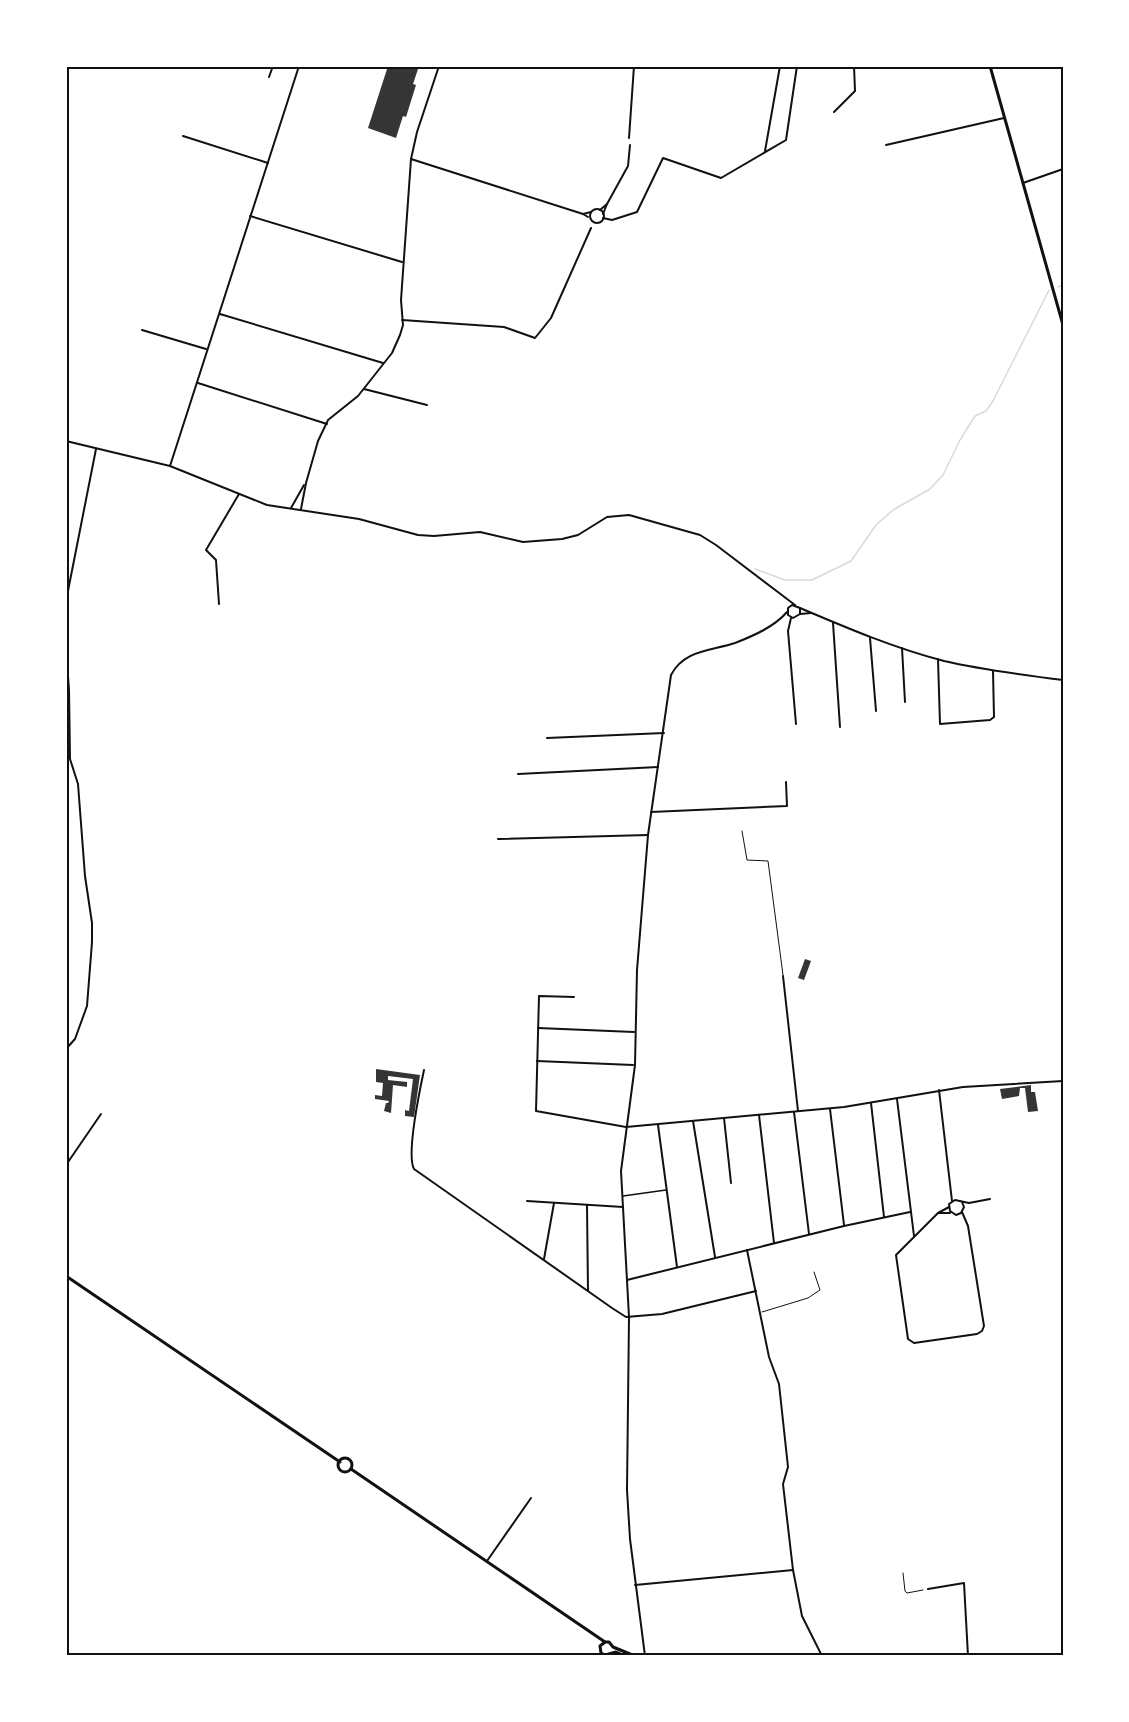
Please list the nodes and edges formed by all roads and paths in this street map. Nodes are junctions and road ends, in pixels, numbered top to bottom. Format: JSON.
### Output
{"nodes":[{"id":1,"x":273,"y":66,"type":"edge"},
{"id":2,"x":299,"y":66,"type":"edge"},
{"id":3,"x":439,"y":66,"type":"edge"},
{"id":4,"x":634,"y":66,"type":"edge"},
{"id":5,"x":780,"y":66,"type":"edge"},
{"id":6,"x":797,"y":66,"type":"edge"},
{"id":7,"x":855,"y":66,"type":"edge"},
{"id":8,"x":990,"y":66,"type":"edge"},
{"id":9,"x":269,"y":77,"type":"dead end"},
{"id":10,"x":834,"y":112,"type":"dead end"},
{"id":11,"x":1004,"y":118,"type":"junction"},
{"id":12,"x":183,"y":136,"type":"dead end"},
{"id":13,"x":629,"y":138,"type":"dead end"},
{"id":14,"x":630,"y":145,"type":"dead end"},
{"id":15,"x":886,"y":145,"type":"dead end"},
{"id":16,"x":765,"y":151,"type":"junction"},
{"id":17,"x":411,"y":159,"type":"junction"},
{"id":18,"x":267,"y":163,"type":"junction"},
{"id":19,"x":1063,"y":169,"type":"edge"},
{"id":20,"x":1023,"y":183,"type":"junction"},
{"id":21,"x":607,"y":204,"type":"junction"},
{"id":22,"x":600,"y":210,"type":"junction"},
{"id":23,"x":591,"y":212,"type":"junction"},
{"id":24,"x":583,"y":214,"type":"junction"},
{"id":25,"x":603,"y":214,"type":"junction"},
{"id":26,"x":250,"y":216,"type":"junction"},
{"id":27,"x":603,"y":218,"type":"junction"},
{"id":28,"x":591,"y":220,"type":"junction"},
{"id":29,"x":596,"y":223,"type":"junction"},
{"id":30,"x":591,"y":228,"type":"junction"},
{"id":31,"x":403,"y":262,"type":"junction"},
{"id":32,"x":218,"y":313,"type":"junction"},
{"id":33,"x":402,"y":320,"type":"junction"},
{"id":34,"x":1063,"y":325,"type":"edge"},
{"id":35,"x":142,"y":330,"type":"dead end"},
{"id":36,"x":206,"y":350,"type":"junction"},
{"id":37,"x":383,"y":363,"type":"junction"},
{"id":38,"x":197,"y":382,"type":"junction"},
{"id":39,"x":364,"y":389,"type":"junction"},
{"id":40,"x":427,"y":405,"type":"dead end"},
{"id":41,"x":327,"y":424,"type":"junction"},
{"id":42,"x":66,"y":441,"type":"edge"},
{"id":43,"x":96,"y":449,"type":"junction"},
{"id":44,"x":170,"y":466,"type":"junction"},
{"id":45,"x":306,"y":483,"type":"junction"},
{"id":46,"x":239,"y":494,"type":"junction"},
{"id":47,"x":291,"y":508,"type":"junction"},
{"id":48,"x":301,"y":509,"type":"junction"},
{"id":49,"x":66,"y":601,"type":"edge"},
{"id":50,"x":219,"y":604,"type":"dead end"},
{"id":51,"x":793,"y":605,"type":"junction"},
{"id":52,"x":800,"y":608,"type":"junction"},
{"id":53,"x":810,"y":613,"type":"junction"},
{"id":54,"x":789,"y":615,"type":"junction"},
{"id":55,"x":798,"y":616,"type":"junction"},
{"id":56,"x":833,"y":623,"type":"junction"},
{"id":57,"x":791,"y":624,"type":"junction"},
{"id":58,"x":870,"y":638,"type":"junction"},
{"id":59,"x":66,"y":648,"type":"edge"},
{"id":60,"x":902,"y":648,"type":"junction"},
{"id":61,"x":938,"y":659,"type":"junction"},
{"id":62,"x":993,"y":670,"type":"junction"},
{"id":63,"x":1063,"y":680,"type":"edge"},
{"id":64,"x":905,"y":702,"type":"dead end"},
{"id":65,"x":876,"y":711,"type":"dead end"},
{"id":66,"x":796,"y":724,"type":"dead end"},
{"id":67,"x":840,"y":727,"type":"dead end"},
{"id":68,"x":664,"y":733,"type":"junction"},
{"id":69,"x":547,"y":738,"type":"dead end"},
{"id":70,"x":658,"y":767,"type":"junction"},
{"id":71,"x":518,"y":774,"type":"dead end"},
{"id":72,"x":786,"y":782,"type":"dead end"},
{"id":73,"x":651,"y":812,"type":"junction"},
{"id":74,"x":742,"y":831,"type":"dead end"},
{"id":75,"x":648,"y":835,"type":"junction"},
{"id":76,"x":498,"y":839,"type":"dead end"},
{"id":77,"x":783,"y":976,"type":"joint"},
{"id":78,"x":574,"y":997,"type":"dead end"},
{"id":79,"x":538,"y":1028,"type":"junction"},
{"id":80,"x":635,"y":1032,"type":"junction"},
{"id":81,"x":66,"y":1049,"type":"edge"},
{"id":82,"x":537,"y":1061,"type":"junction"},
{"id":83,"x":635,"y":1065,"type":"junction"},
{"id":84,"x":424,"y":1070,"type":"dead end"},
{"id":85,"x":1063,"y":1081,"type":"edge"},
{"id":86,"x":939,"y":1090,"type":"junction"},
{"id":87,"x":897,"y":1099,"type":"junction"},
{"id":88,"x":871,"y":1103,"type":"junction"},
{"id":89,"x":830,"y":1109,"type":"junction"},
{"id":90,"x":796,"y":1111,"type":"junction"},
{"id":91,"x":101,"y":1114,"type":"dead end"},
{"id":92,"x":759,"y":1115,"type":"junction"},
{"id":93,"x":724,"y":1118,"type":"junction"},
{"id":94,"x":693,"y":1121,"type":"junction"},
{"id":95,"x":658,"y":1125,"type":"junction"},
{"id":96,"x":626,"y":1127,"type":"junction"},
{"id":97,"x":66,"y":1165,"type":"edge"},
{"id":98,"x":731,"y":1183,"type":"dead end"},
{"id":99,"x":667,"y":1190,"type":"junction"},
{"id":100,"x":623,"y":1196,"type":"junction"},
{"id":101,"x":990,"y":1199,"type":"dead end"},
{"id":102,"x":954,"y":1200,"type":"junction"},
{"id":103,"x":527,"y":1201,"type":"dead end"},
{"id":104,"x":962,"y":1202,"type":"junction"},
{"id":105,"x":554,"y":1203,"type":"junction"},
{"id":106,"x":969,"y":1203,"type":"junction"},
{"id":107,"x":586,"y":1205,"type":"junction"},
{"id":108,"x":623,"y":1207,"type":"junction"},
{"id":109,"x":949,"y":1207,"type":"junction"},
{"id":110,"x":964,"y":1207,"type":"junction"},
{"id":111,"x":910,"y":1212,"type":"junction"},
{"id":112,"x":962,"y":1212,"type":"junction"},
{"id":113,"x":938,"y":1213,"type":"junction"},
{"id":114,"x":951,"y":1213,"type":"junction"},
{"id":115,"x":958,"y":1215,"type":"junction"},
{"id":116,"x":884,"y":1217,"type":"junction"},
{"id":117,"x":966,"y":1219,"type":"junction"},
{"id":118,"x":844,"y":1226,"type":"junction"},
{"id":119,"x":810,"y":1234,"type":"junction"},
{"id":120,"x":914,"y":1236,"type":"junction"},
{"id":121,"x":774,"y":1243,"type":"junction"},
{"id":122,"x":747,"y":1250,"type":"junction"},
{"id":123,"x":715,"y":1257,"type":"junction"},
{"id":124,"x":544,"y":1260,"type":"junction"},
{"id":125,"x":677,"y":1267,"type":"junction"},
{"id":126,"x":814,"y":1272,"type":"dead end"},
{"id":127,"x":66,"y":1276,"type":"edge"},
{"id":128,"x":627,"y":1280,"type":"junction"},
{"id":129,"x":756,"y":1290,"type":"junction"},
{"id":130,"x":588,"y":1291,"type":"junction"},
{"id":131,"x":760,"y":1313,"type":"junction"},
{"id":132,"x":629,"y":1317,"type":"junction"},
{"id":133,"x":340,"y":1462,"type":"junction"},
{"id":134,"x":351,"y":1469,"type":"junction"},
{"id":135,"x":531,"y":1498,"type":"dead end"},
{"id":136,"x":487,"y":1561,"type":"junction"},
{"id":137,"x":793,"y":1570,"type":"junction"},
{"id":138,"x":903,"y":1573,"type":"dead end"},
{"id":139,"x":636,"y":1585,"type":"junction"},
{"id":140,"x":928,"y":1589,"type":"joint"},
{"id":141,"x":593,"y":1633,"type":"junction"},
{"id":142,"x":604,"y":1642,"type":"junction"},
{"id":143,"x":644,"y":1646,"type":"junction"},
{"id":144,"x":613,"y":1647,"type":"junction"},
{"id":145,"x":600,"y":1648,"type":"junction"},
{"id":146,"x":611,"y":1653,"type":"junction"},
{"id":147,"x":599,"y":1656,"type":"edge"},
{"id":148,"x":604,"y":1656,"type":"edge"},
{"id":149,"x":625,"y":1656,"type":"edge"},
{"id":150,"x":636,"y":1656,"type":"edge"},
{"id":151,"x":645,"y":1656,"type":"edge"},
{"id":152,"x":822,"y":1656,"type":"edge"},
{"id":153,"x":968,"y":1656,"type":"edge"}],
"edges":[{"from":1,"to":9,"type":"street"},
{"from":2,"to":18,"type":"street"},
{"from":3,"to":17,"type":"street"},
{"from":4,"to":13,"type":"street"},
{"from":5,"to":16,"type":"street"},
{"from":6,"to":16,"type":"street"},
{"from":7,"to":10,"type":"street"},
{"from":8,"to":11,"type":"main road"},
{"from":11,"to":15,"type":"street"},
{"from":11,"to":20,"type":"main road"},
{"from":12,"to":18,"type":"street"},
{"from":14,"to":21,"type":"street"},
{"from":16,"to":27,"type":"street"},
{"from":17,"to":24,"type":"street"},
{"from":17,"to":31,"type":"street"},
{"from":18,"to":26,"type":"street"},
{"from":19,"to":20,"type":"street"},
{"from":20,"to":34,"type":"main road"},
{"from":21,"to":22,"type":"street"},
{"from":21,"to":25,"type":"street"},
{"from":22,"to":23,"type":"street"},
{"from":22,"to":25,"type":"street"},
{"from":23,"to":24,"type":"street"},
{"from":23,"to":28,"type":"street"},
{"from":24,"to":28,"type":"street"},
{"from":25,"to":27,"type":"street"},
{"from":26,"to":31,"type":"street"},
{"from":26,"to":32,"type":"street"},
{"from":27,"to":29,"type":"street"},
{"from":28,"to":29,"type":"street"},
{"from":28,"to":30,"type":"street"},
{"from":29,"to":30,"type":"street"},
{"from":30,"to":33,"type":"street"},
{"from":31,"to":33,"type":"street"},
{"from":32,"to":36,"type":"street"},
{"from":32,"to":37,"type":"street"},
{"from":33,"to":37,"type":"street"},
{"from":35,"to":36,"type":"street"},
{"from":36,"to":38,"type":"street"},
{"from":37,"to":39,"type":"street"},
{"from":38,"to":41,"type":"street"},
{"from":38,"to":44,"type":"street"},
{"from":39,"to":40,"type":"street"},
{"from":39,"to":41,"type":"street"},
{"from":41,"to":45,"type":"street"},
{"from":42,"to":43,"type":"street"},
{"from":43,"to":44,"type":"street"},
{"from":43,"to":49,"type":"street"},
{"from":44,"to":46,"type":"street"},
{"from":45,"to":47,"type":"street"},
{"from":45,"to":48,"type":"street"},
{"from":46,"to":47,"type":"street"},
{"from":46,"to":50,"type":"street"},
{"from":47,"to":48,"type":"street"},
{"from":48,"to":51,"type":"street"},
{"from":51,"to":52,"type":"street"},
{"from":51,"to":54,"type":"street"},
{"from":52,"to":53,"type":"street"},
{"from":52,"to":55,"type":"street"},
{"from":53,"to":55,"type":"street"},
{"from":53,"to":56,"type":"street"},
{"from":54,"to":55,"type":"street"},
{"from":54,"to":57,"type":"street"},
{"from":54,"to":68,"type":"street"},
{"from":55,"to":57,"type":"street"},
{"from":56,"to":58,"type":"street"},
{"from":56,"to":67,"type":"street"},
{"from":57,"to":66,"type":"street"},
{"from":58,"to":60,"type":"street"},
{"from":58,"to":65,"type":"street"},
{"from":59,"to":81,"type":"street"},
{"from":60,"to":61,"type":"street"},
{"from":60,"to":64,"type":"street"},
{"from":61,"to":62,"type":"street"},
{"from":61,"to":62,"type":"street"},
{"from":62,"to":63,"type":"street"},
{"from":68,"to":69,"type":"street"},
{"from":68,"to":70,"type":"street"},
{"from":70,"to":71,"type":"street"},
{"from":70,"to":73,"type":"street"},
{"from":72,"to":73,"type":"street"},
{"from":73,"to":75,"type":"street"},
{"from":74,"to":77,"type":"lane"},
{"from":75,"to":76,"type":"street"},
{"from":75,"to":80,"type":"street"},
{"from":77,"to":90,"type":"street"},
{"from":78,"to":79,"type":"street"},
{"from":79,"to":80,"type":"street"},
{"from":79,"to":82,"type":"street"},
{"from":80,"to":83,"type":"street"},
{"from":82,"to":83,"type":"street"},
{"from":82,"to":96,"type":"street"},
{"from":83,"to":96,"type":"street"},
{"from":84,"to":124,"type":"street"},
{"from":85,"to":86,"type":"street"},
{"from":86,"to":87,"type":"street"},
{"from":86,"to":102,"type":"street"},
{"from":87,"to":88,"type":"street"},
{"from":87,"to":111,"type":"street"},
{"from":88,"to":89,"type":"street"},
{"from":88,"to":116,"type":"street"},
{"from":89,"to":90,"type":"street"},
{"from":89,"to":118,"type":"street"},
{"from":90,"to":92,"type":"street"},
{"from":90,"to":119,"type":"street"},
{"from":91,"to":97,"type":"street"},
{"from":92,"to":93,"type":"street"},
{"from":92,"to":121,"type":"street"},
{"from":93,"to":94,"type":"street"},
{"from":93,"to":98,"type":"street"},
{"from":94,"to":95,"type":"street"},
{"from":94,"to":123,"type":"street"},
{"from":95,"to":96,"type":"street"},
{"from":95,"to":99,"type":"street"},
{"from":96,"to":100,"type":"street"},
{"from":99,"to":100,"type":"street"},
{"from":99,"to":125,"type":"street"},
{"from":100,"to":108,"type":"street"},
{"from":101,"to":106,"type":"street"},
{"from":102,"to":104,"type":"street"},
{"from":102,"to":109,"type":"street"},
{"from":103,"to":105,"type":"street"},
{"from":104,"to":106,"type":"street"},
{"from":104,"to":110,"type":"street"},
{"from":105,"to":107,"type":"street"},
{"from":105,"to":124,"type":"street"},
{"from":106,"to":110,"type":"street"},
{"from":107,"to":108,"type":"street"},
{"from":107,"to":130,"type":"street"},
{"from":108,"to":128,"type":"street"},
{"from":109,"to":113,"type":"street"},
{"from":109,"to":114,"type":"street"},
{"from":110,"to":112,"type":"street"},
{"from":111,"to":116,"type":"street"},
{"from":111,"to":120,"type":"street"},
{"from":112,"to":115,"type":"street"},
{"from":112,"to":117,"type":"street"},
{"from":113,"to":114,"type":"street"},
{"from":113,"to":120,"type":"street"},
{"from":114,"to":115,"type":"street"},
{"from":115,"to":117,"type":"street"},
{"from":116,"to":118,"type":"street"},
{"from":117,"to":120,"type":"street"},
{"from":118,"to":119,"type":"street"},
{"from":119,"to":121,"type":"street"},
{"from":121,"to":122,"type":"street"},
{"from":122,"to":123,"type":"street"},
{"from":122,"to":129,"type":"street"},
{"from":123,"to":125,"type":"street"},
{"from":124,"to":130,"type":"street"},
{"from":125,"to":128,"type":"street"},
{"from":126,"to":131,"type":"lane"},
{"from":127,"to":133,"type":"main road"},
{"from":128,"to":132,"type":"street"},
{"from":129,"to":131,"type":"street"},
{"from":129,"to":132,"type":"street"},
{"from":130,"to":132,"type":"street"},
{"from":131,"to":137,"type":"street"},
{"from":132,"to":139,"type":"street"},
{"from":133,"to":134,"type":"main road"},
{"from":133,"to":134,"type":"main road"},
{"from":134,"to":136,"type":"main road"},
{"from":135,"to":136,"type":"street"},
{"from":136,"to":141,"type":"main road"},
{"from":137,"to":139,"type":"street"},
{"from":137,"to":152,"type":"street"},
{"from":138,"to":140,"type":"path"},
{"from":139,"to":143,"type":"street"},
{"from":140,"to":153,"type":"street"},
{"from":141,"to":142,"type":"main road"},
{"from":141,"to":145,"type":"main road"},
{"from":142,"to":144,"type":"main road"},
{"from":142,"to":145,"type":"main road"},
{"from":143,"to":150,"type":"street"},
{"from":143,"to":151,"type":"street"},
{"from":144,"to":146,"type":"main road"},
{"from":144,"to":150,"type":"main road"},
{"from":145,"to":147,"type":"street"},
{"from":145,"to":148,"type":"main road"},
{"from":146,"to":148,"type":"main road"},
{"from":146,"to":149,"type":"main road"},
{"from":150,"to":151,"type":"main road"}]}
